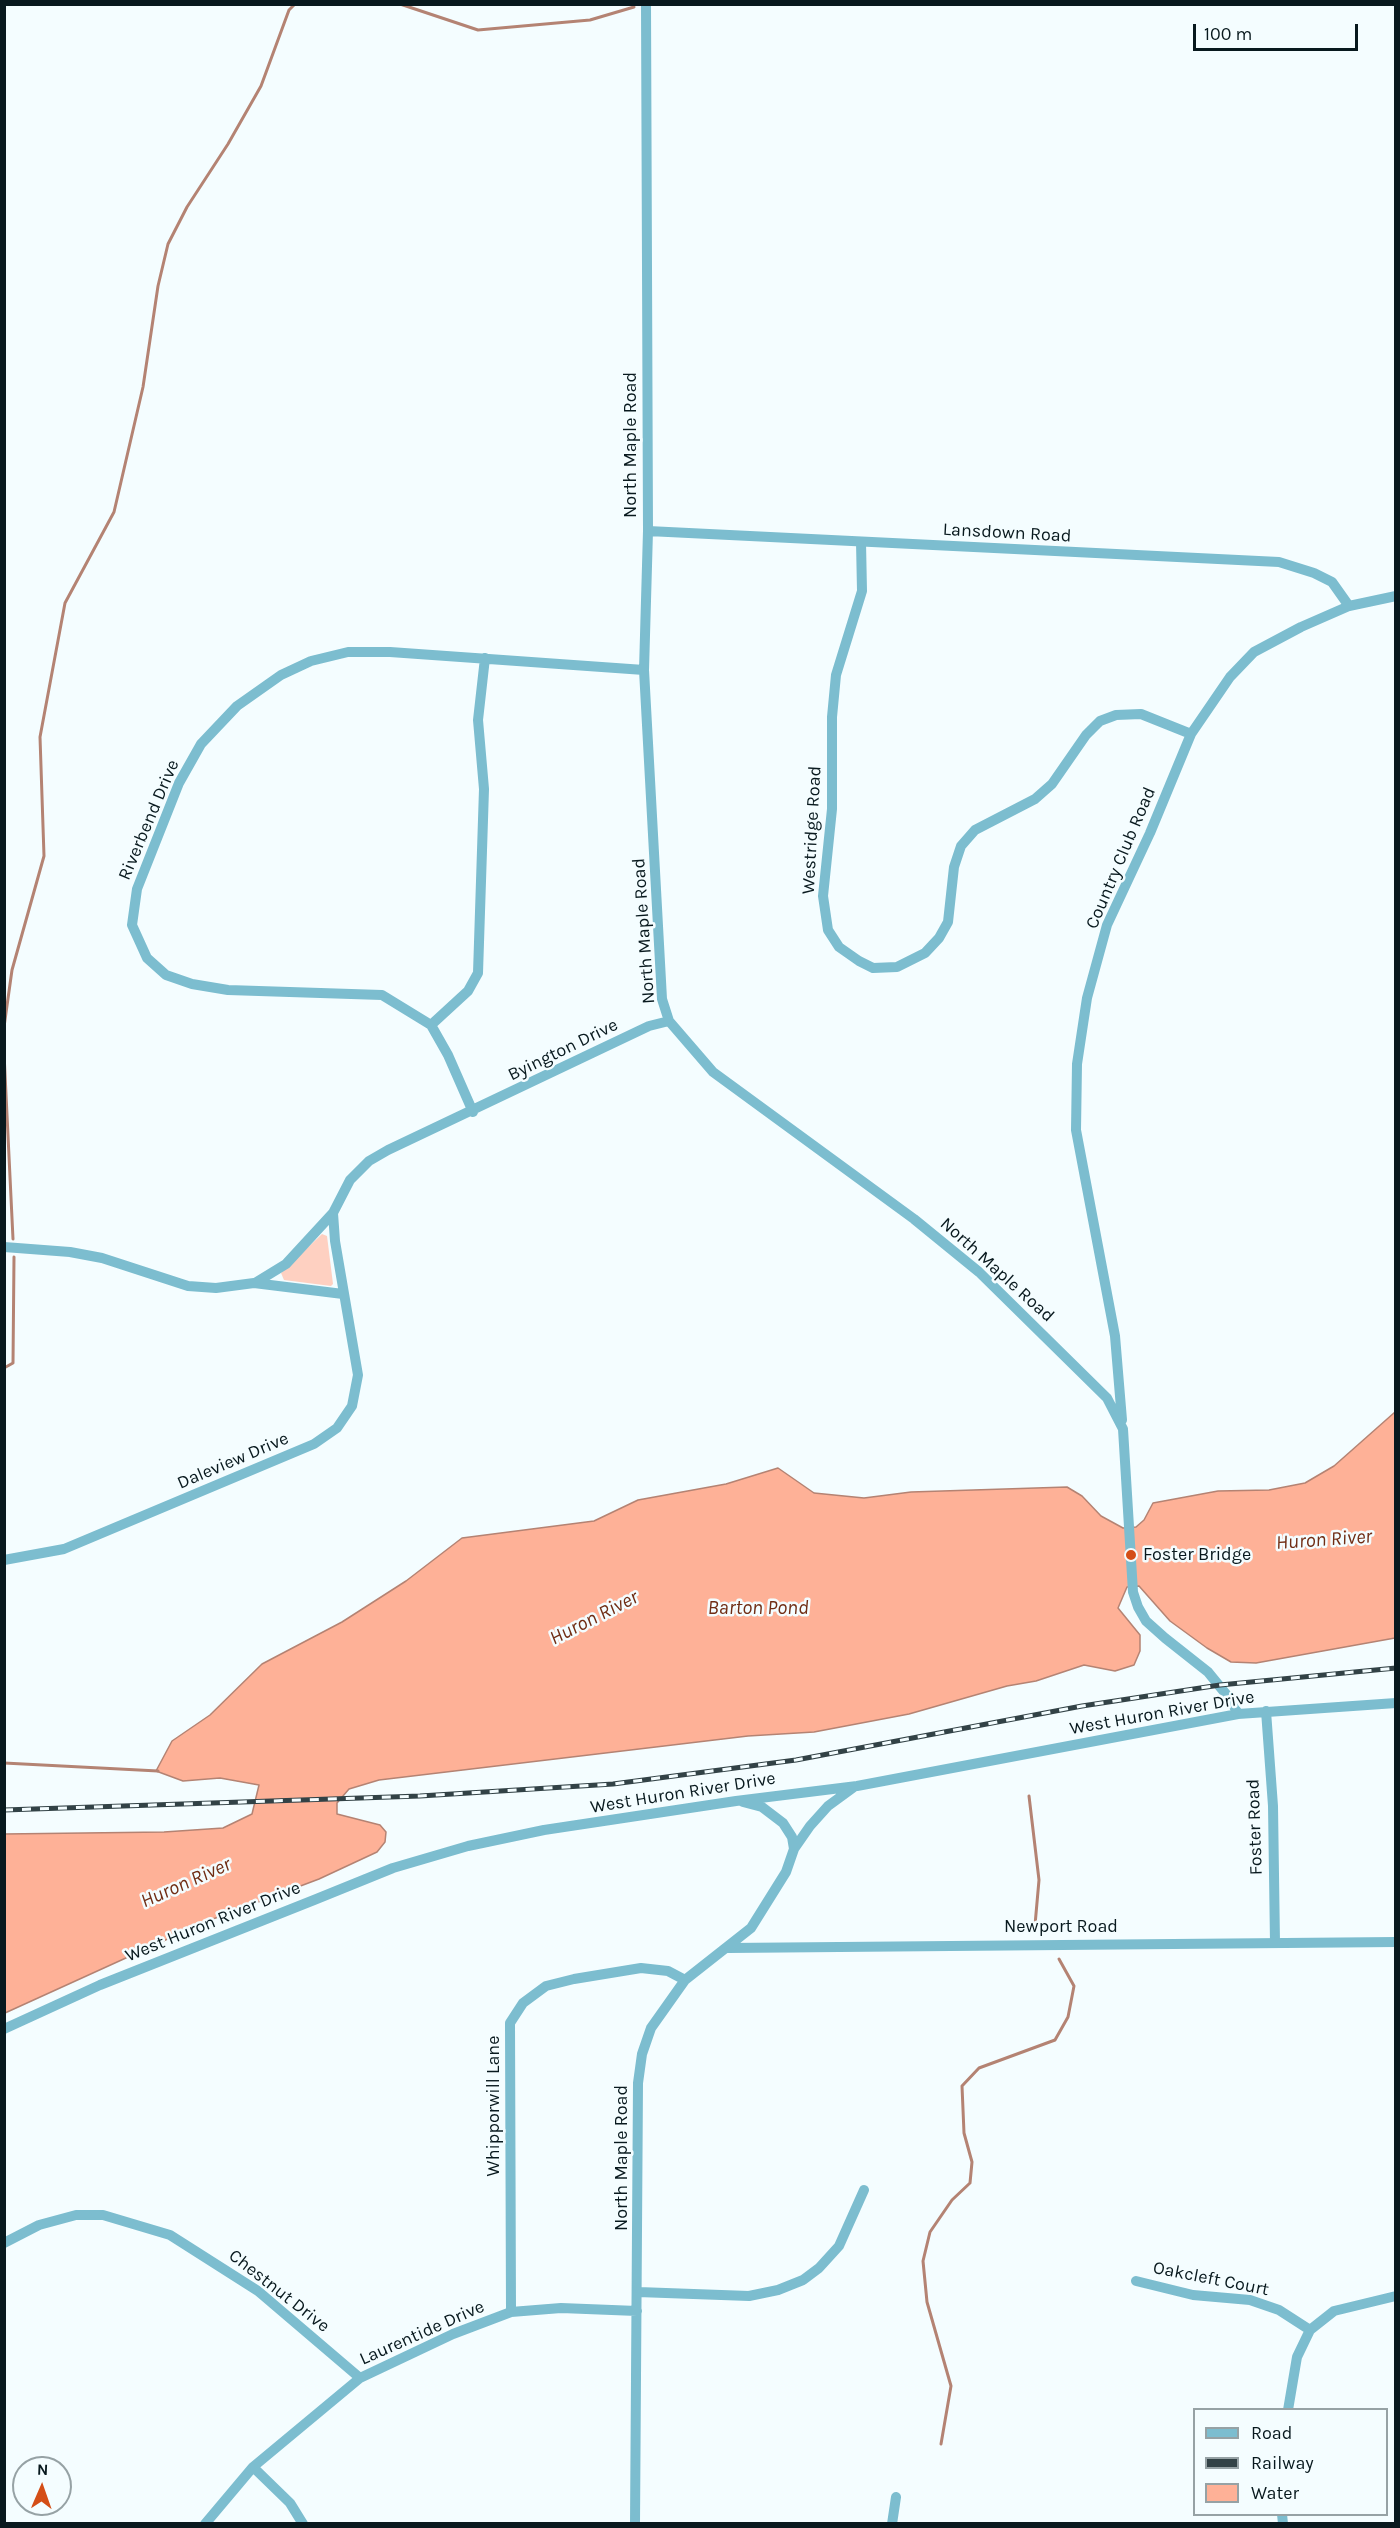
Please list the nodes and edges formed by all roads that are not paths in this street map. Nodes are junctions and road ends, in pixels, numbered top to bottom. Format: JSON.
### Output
{"nodes":[{"id":1,"x":646,"y":4,"type":"edge"},
{"id":2,"x":648,"y":531,"type":"junction"},
{"id":3,"x":861,"y":542,"type":"junction"},
{"id":4,"x":1395,"y":596,"type":"edge"},
{"id":5,"x":1349,"y":606,"type":"junction"},
{"id":6,"x":485,"y":658,"type":"junction"},
{"id":7,"x":644,"y":670,"type":"junction"},
{"id":8,"x":1191,"y":734,"type":"junction"},
{"id":9,"x":669,"y":1021,"type":"junction"},
{"id":10,"x":431,"y":1025,"type":"junction"},
{"id":11,"x":473,"y":1112,"type":"junction"},
{"id":12,"x":333,"y":1213,"type":"junction"},
{"id":13,"x":4,"y":1247,"type":"edge"},
{"id":14,"x":254,"y":1283,"type":"junction"},
{"id":15,"x":343,"y":1294,"type":"junction"},
{"id":16,"x":1123,"y":1429,"type":"junction"},
{"id":17,"x":4,"y":1560,"type":"edge"},
{"id":18,"x":1395,"y":1702,"type":"edge"},
{"id":19,"x":1266,"y":1711,"type":"junction"},
{"id":20,"x":1238,"y":1714,"type":"junction"},
{"id":21,"x":857,"y":1786,"type":"junction"},
{"id":22,"x":736,"y":1800,"type":"junction"},
{"id":23,"x":794,"y":1849,"type":"junction"},
{"id":24,"x":1395,"y":1942,"type":"edge"},
{"id":25,"x":1275,"y":1943,"type":"junction"},
{"id":26,"x":728,"y":1948,"type":"junction"},
{"id":27,"x":685,"y":1980,"type":"junction"},
{"id":28,"x":4,"y":2029,"type":"edge"},
{"id":29,"x":864,"y":2190,"type":"dead end"},
{"id":30,"x":4,"y":2243,"type":"edge"},
{"id":31,"x":1136,"y":2281,"type":"dead end"},
{"id":32,"x":638,"y":2292,"type":"junction"},
{"id":33,"x":1395,"y":2296,"type":"edge"},
{"id":34,"x":637,"y":2311,"type":"junction"},
{"id":35,"x":511,"y":2312,"type":"junction"},
{"id":36,"x":1310,"y":2330,"type":"junction"},
{"id":37,"x":360,"y":2378,"type":"junction"},
{"id":38,"x":1288,"y":2408,"type":"edge"},
{"id":39,"x":253,"y":2467,"type":"junction"},
{"id":40,"x":896,"y":2497,"type":"dead end"},
{"id":41,"x":205,"y":2523,"type":"edge"},
{"id":42,"x":303,"y":2523,"type":"edge"},
{"id":43,"x":635,"y":2523,"type":"edge"},
{"id":44,"x":892,"y":2523,"type":"edge"}],
"edges":[{"from":1,"to":2,"type":"street","name":"North Maple Road"},
{"from":2,"to":3,"type":"street","name":"Lansdown Road"},
{"from":2,"to":7,"type":"street","name":"North Maple Road"},
{"from":3,"to":5,"type":"street","name":"Lansdown Road"},
{"from":3,"to":8,"type":"street","name":"Westridge Road"},
{"from":4,"to":5,"type":"street","name":"Country Club Road"},
{"from":5,"to":8,"type":"street","name":"Country Club Road"},
{"from":6,"to":7,"type":"street","name":"Riverbend Drive"},
{"from":6,"to":10,"type":"street"},
{"from":6,"to":10,"type":"street","name":"Riverbend Drive"},
{"from":7,"to":9,"type":"street","name":"North Maple Road"},
{"from":8,"to":16,"type":"street","name":"Country Club Road"},
{"from":9,"to":11,"type":"street","name":"Byington Drive"},
{"from":9,"to":16,"type":"street","name":"North Maple Road"},
{"from":10,"to":11,"type":"street","name":"Riverbend Drive"},
{"from":11,"to":12,"type":"street","name":"Byington Drive"},
{"from":12,"to":14,"type":"street","name":"Byington Drive"},
{"from":12,"to":15,"type":"street","name":"Daleview Drive"},
{"from":13,"to":14,"type":"street"},
{"from":14,"to":15,"type":"street"},
{"from":15,"to":17,"type":"street","name":"Daleview Drive"},
{"from":16,"to":20,"type":"street","name":"North Maple Road"},
{"from":18,"to":19,"type":"street","name":"West Huron River Drive"},
{"from":19,"to":20,"type":"street","name":"West Huron River Drive"},
{"from":19,"to":25,"type":"street","name":"Foster Road"},
{"from":20,"to":21,"type":"street","name":"West Huron River Drive"},
{"from":21,"to":22,"type":"street","name":"West Huron River Drive"},
{"from":21,"to":23,"type":"street","name":"North Maple Road"},
{"from":22,"to":23,"type":"street"},
{"from":22,"to":28,"type":"street","name":"West Huron River Drive"},
{"from":23,"to":26,"type":"street","name":"North Maple Road"},
{"from":24,"to":25,"type":"street","name":"Newport Road"},
{"from":25,"to":26,"type":"street","name":"Newport Road"},
{"from":26,"to":27,"type":"street","name":"North Maple Road"},
{"from":27,"to":32,"type":"street","name":"North Maple Road"},
{"from":27,"to":35,"type":"street","name":"Whipporwill Lane"},
{"from":29,"to":32,"type":"street"},
{"from":30,"to":37,"type":"street","name":"Chestnut Drive"},
{"from":31,"to":36,"type":"street","name":"Oakcleft Court"},
{"from":32,"to":34,"type":"street","name":"North Maple Road"},
{"from":33,"to":36,"type":"street"},
{"from":34,"to":35,"type":"street","name":"Laurentide Drive"},
{"from":34,"to":43,"type":"street","name":"North Maple Road"},
{"from":35,"to":37,"type":"street","name":"Laurentide Drive"},
{"from":36,"to":38,"type":"street"},
{"from":37,"to":39,"type":"street","name":"Laurentide Drive"},
{"from":39,"to":41,"type":"street","name":"Laurentide Drive"},
{"from":39,"to":42,"type":"street"},
{"from":40,"to":44,"type":"street"}]}
